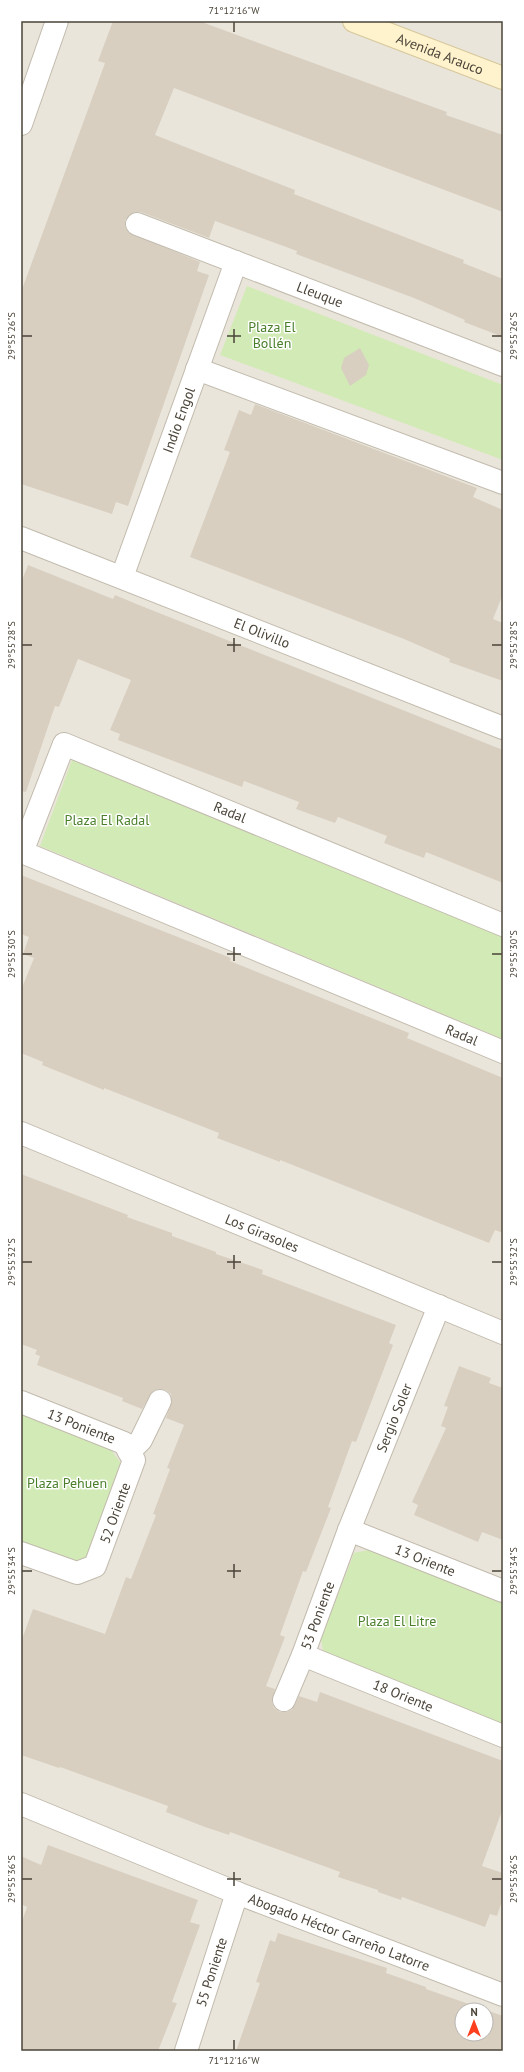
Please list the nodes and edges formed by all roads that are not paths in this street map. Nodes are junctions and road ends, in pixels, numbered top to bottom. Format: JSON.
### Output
{"nodes":[{"id":1,"x":57,"y":21,"type":"edge"},
{"id":2,"x":354,"y":21,"type":"edge"},
{"id":3,"x":503,"y":78,"type":"edge"},
{"id":4,"x":21,"y":124,"type":"edge"},
{"id":5,"x":137,"y":224,"type":"dead end"},
{"id":6,"x":236,"y":262,"type":"junction"},
{"id":7,"x":503,"y":365,"type":"edge"},
{"id":8,"x":197,"y":369,"type":"junction"},
{"id":9,"x":503,"y":483,"type":"edge"},
{"id":10,"x":21,"y":538,"type":"edge"},
{"id":11,"x":122,"y":577,"type":"junction"},
{"id":12,"x":503,"y":728,"type":"edge"},
{"id":13,"x":21,"y":852,"type":"edge"},
{"id":14,"x":503,"y":925,"type":"edge"},
{"id":15,"x":503,"y":1052,"type":"edge"},
{"id":16,"x":21,"y":1133,"type":"edge"},
{"id":17,"x":439,"y":1306,"type":"junction"},
{"id":18,"x":503,"y":1333,"type":"edge"},
{"id":19,"x":160,"y":1401,"type":"dead end"},
{"id":20,"x":21,"y":1402,"type":"edge"},
{"id":21,"x":131,"y":1456,"type":"junction"},
{"id":22,"x":348,"y":1530,"type":"junction"},
{"id":23,"x":21,"y":1553,"type":"edge"},
{"id":24,"x":503,"y":1591,"type":"edge"},
{"id":25,"x":303,"y":1655,"type":"junction"},
{"id":26,"x":284,"y":1700,"type":"dead end"},
{"id":27,"x":503,"y":1736,"type":"edge"},
{"id":28,"x":21,"y":1804,"type":"edge"},
{"id":29,"x":237,"y":1893,"type":"junction"},
{"id":30,"x":503,"y":1995,"type":"edge"},
{"id":31,"x":186,"y":2051,"type":"edge"}],
"edges":[{"from":1,"to":4,"type":"street"},
{"from":2,"to":3,"type":"street","name":"Avenida Arauco"},
{"from":5,"to":6,"type":"street","name":"Lleuque"},
{"from":6,"to":7,"type":"street","name":"Lleuque"},
{"from":6,"to":8,"type":"street","name":"Indio Engol"},
{"from":8,"to":9,"type":"street"},
{"from":8,"to":11,"type":"street","name":"Indio Engol"},
{"from":10,"to":11,"type":"street","name":"El Olivillo"},
{"from":11,"to":12,"type":"street","name":"El Olivillo"},
{"from":13,"to":14,"type":"street","name":"Radal"},
{"from":13,"to":15,"type":"street","name":"Radal"},
{"from":16,"to":17,"type":"street","name":"Los Girasoles"},
{"from":17,"to":18,"type":"street","name":"Los Girasoles"},
{"from":17,"to":22,"type":"street","name":"Sergio Soler"},
{"from":19,"to":21,"type":"street"},
{"from":20,"to":21,"type":"street","name":"13 Poniente"},
{"from":21,"to":23,"type":"street","name":"52 Oriente"},
{"from":22,"to":24,"type":"street","name":"13 Oriente"},
{"from":22,"to":25,"type":"street","name":"53 Poniente"},
{"from":25,"to":26,"type":"street","name":"53 Poniente"},
{"from":25,"to":27,"type":"street","name":"18 Oriente"},
{"from":28,"to":29,"type":"street","name":"Abogado Héctor Carreño Latorre"},
{"from":29,"to":30,"type":"street","name":"Abogado Héctor Carreño Latorre"},
{"from":29,"to":31,"type":"street","name":"55 Poniente"}]}
